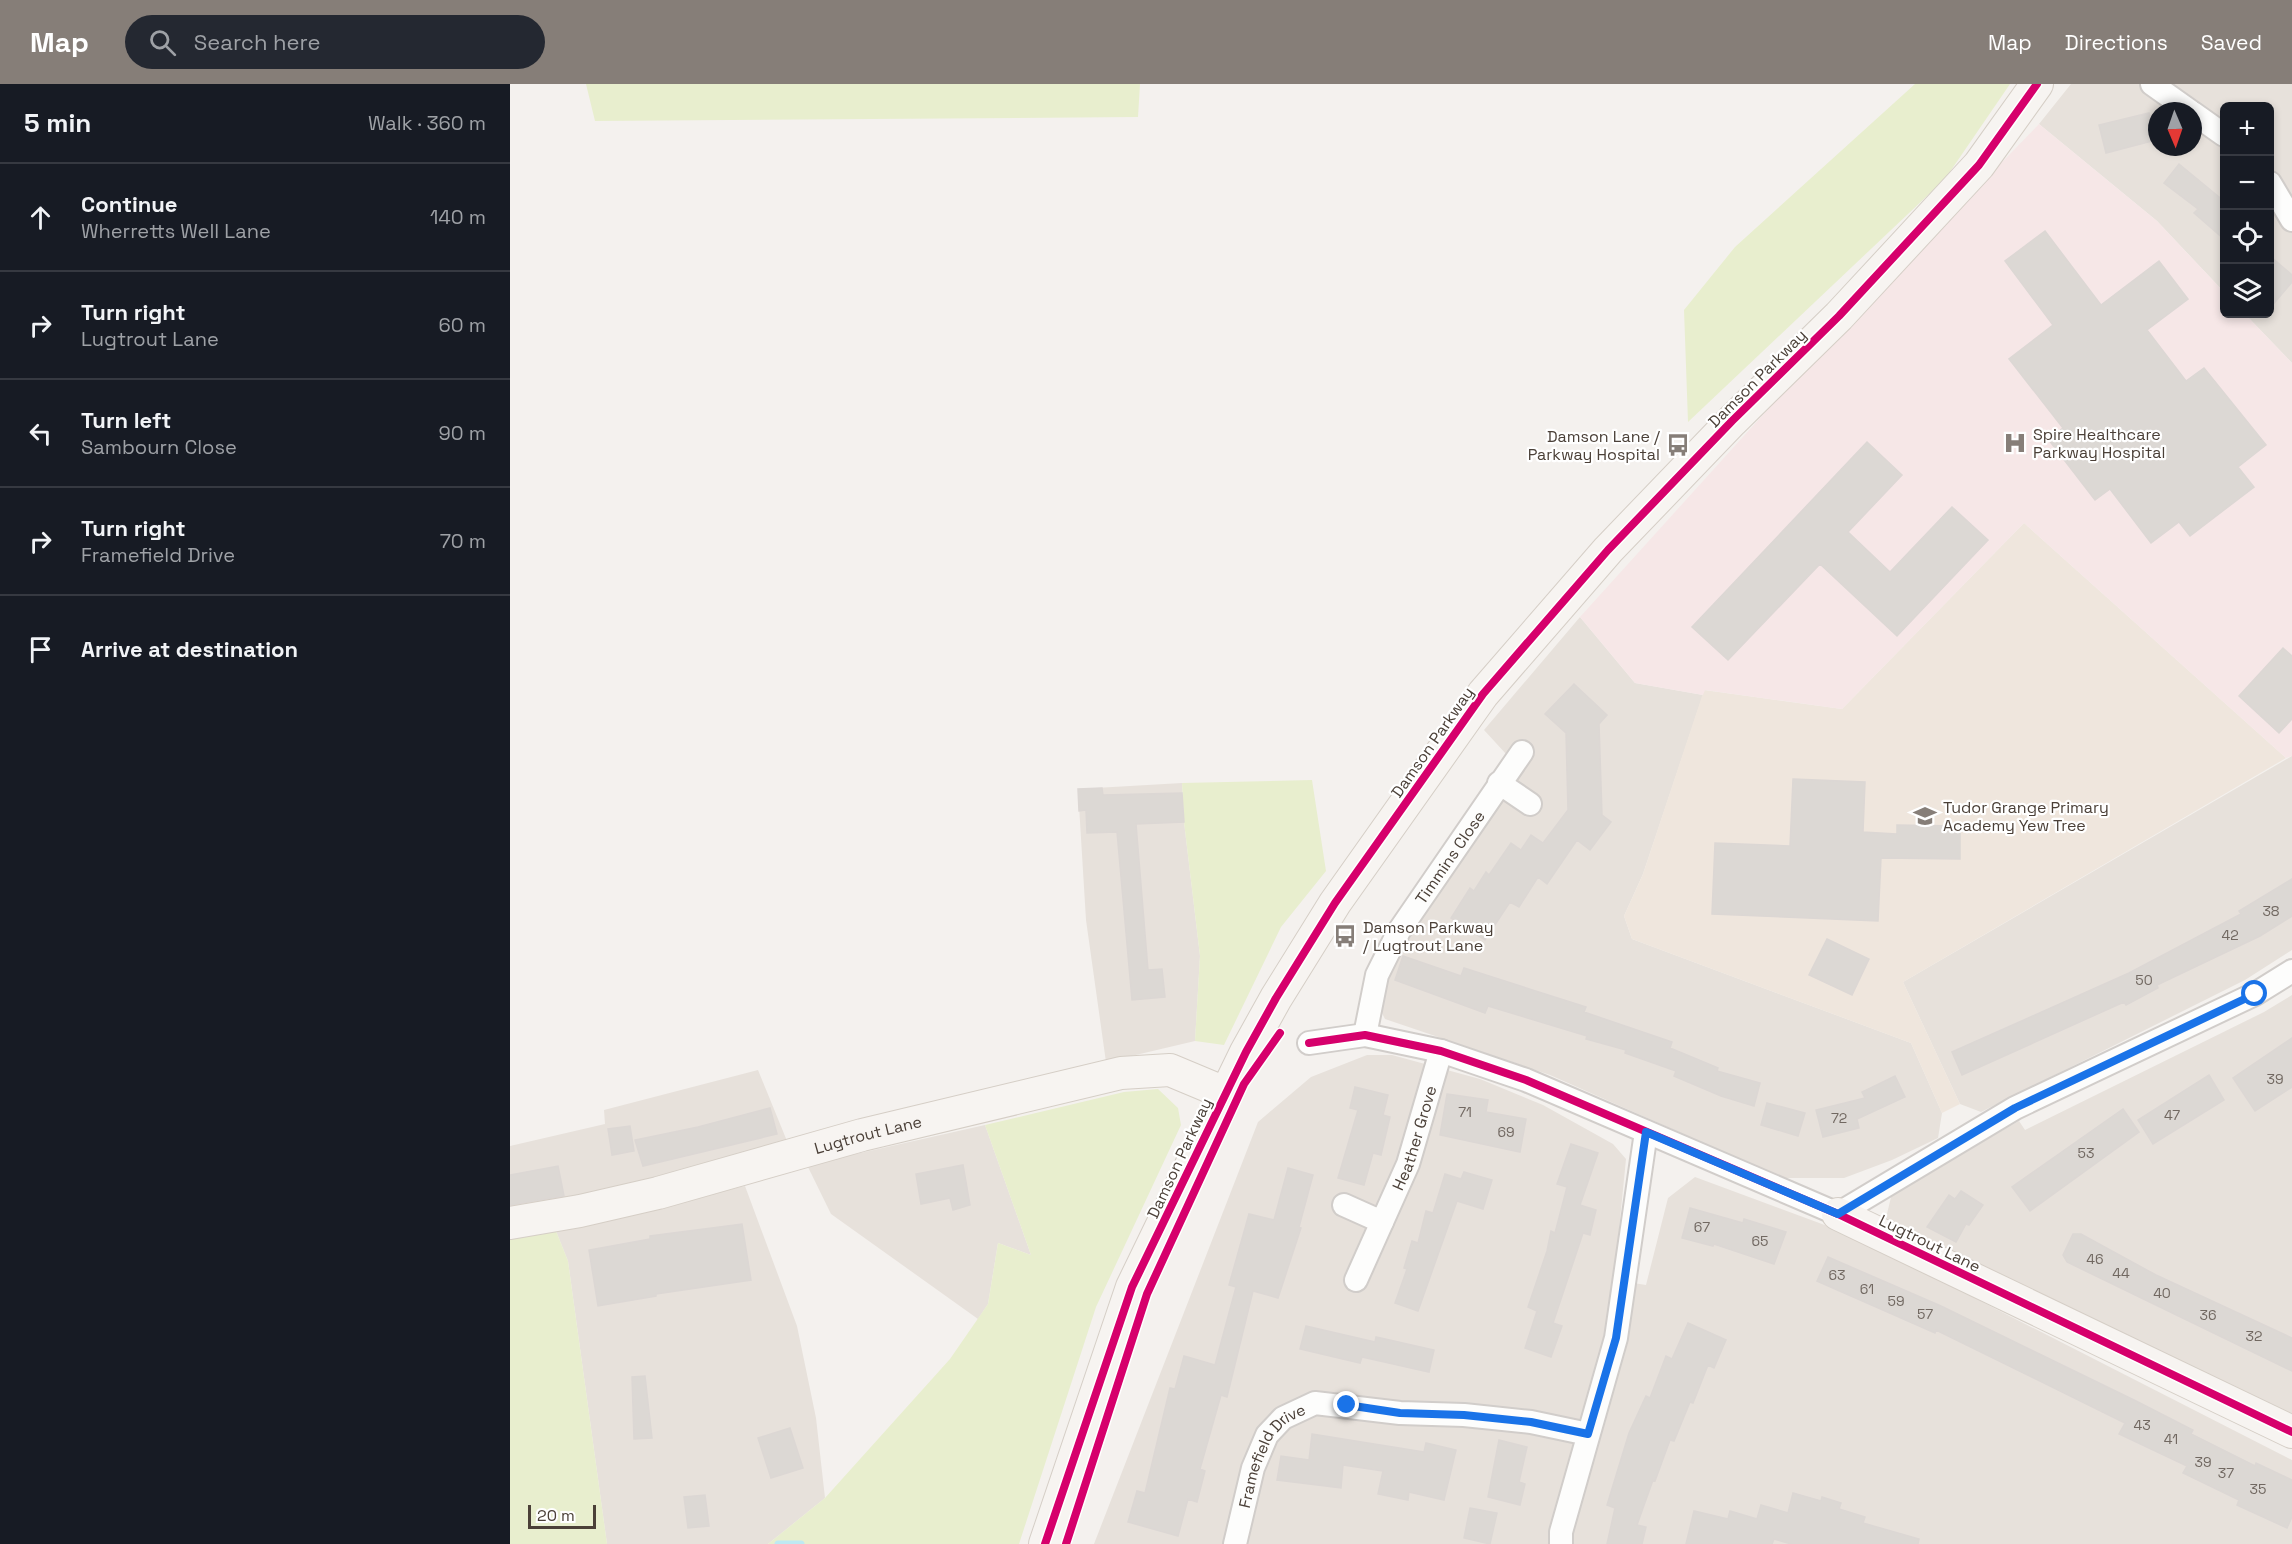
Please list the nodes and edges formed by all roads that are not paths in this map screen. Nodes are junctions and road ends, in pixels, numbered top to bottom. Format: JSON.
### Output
{"nodes":[{"id":1,"x":2037,"y":84,"type":"edge"},
{"id":2,"x":2152,"y":84,"type":"edge"},
{"id":3,"x":2178,"y":102,"type":"edge"},
{"id":4,"x":2202,"y":119,"type":"edge"},
{"id":5,"x":2220,"y":132,"type":"edge"},
{"id":6,"x":2274,"y":190,"type":"edge"},
{"id":7,"x":2292,"y":220,"type":"edge"},
{"id":8,"x":1522,"y":752,"type":"dead end"},
{"id":9,"x":1499,"y":783,"type":"junction"},
{"id":10,"x":1530,"y":804,"type":"dead end"},
{"id":11,"x":2292,"y":971,"type":"edge"},
{"id":12,"x":1365,"y":1035,"type":"junction"},
{"id":13,"x":1309,"y":1043,"type":"dead end"},
{"id":14,"x":1441,"y":1051,"type":"junction"},
{"id":15,"x":1225,"y":1093,"type":"junction"},
{"id":16,"x":1646,"y":1132,"type":"junction"},
{"id":17,"x":1344,"y":1204,"type":"dead end"},
{"id":18,"x":1838,"y":1214,"type":"junction"},
{"id":19,"x":1382,"y":1222,"type":"junction"},
{"id":20,"x":510,"y":1223,"type":"edge"},
{"id":21,"x":1356,"y":1280,"type":"dead end"},
{"id":22,"x":2292,"y":1432,"type":"edge"},
{"id":23,"x":1588,"y":1434,"type":"junction"},
{"id":24,"x":1045,"y":1544,"type":"edge"},
{"id":25,"x":1235,"y":1544,"type":"edge"},
{"id":26,"x":1561,"y":1544,"type":"edge"}],
"edges":[{"from":1,"to":15,"type":"street","name":"Damson Parkway"},
{"from":2,"to":3,"type":"street"},
{"from":4,"to":5,"type":"street"},
{"from":6,"to":7,"type":"street"},
{"from":8,"to":9,"type":"street","name":"Timmins Close"},
{"from":9,"to":10,"type":"street"},
{"from":9,"to":12,"type":"street","name":"Timmins Close"},
{"from":11,"to":18,"type":"street"},
{"from":12,"to":13,"type":"street","name":"Lugtrout Lane"},
{"from":12,"to":14,"type":"street","name":"Lugtrout Lane"},
{"from":14,"to":16,"type":"street","name":"Lugtrout Lane"},
{"from":14,"to":19,"type":"street","name":"Heather Grove"},
{"from":15,"to":20,"type":"street","name":"Lugtrout Lane"},
{"from":15,"to":24,"type":"street","name":"Damson Parkway"},
{"from":16,"to":18,"type":"street","name":"Lugtrout Lane"},
{"from":16,"to":23,"type":"street"},
{"from":17,"to":19,"type":"street"},
{"from":18,"to":22,"type":"street","name":"Lugtrout Lane"},
{"from":19,"to":21,"type":"street","name":"Heather Grove"},
{"from":23,"to":25,"type":"street","name":"Framefield Drive"},
{"from":23,"to":26,"type":"street"}]}
